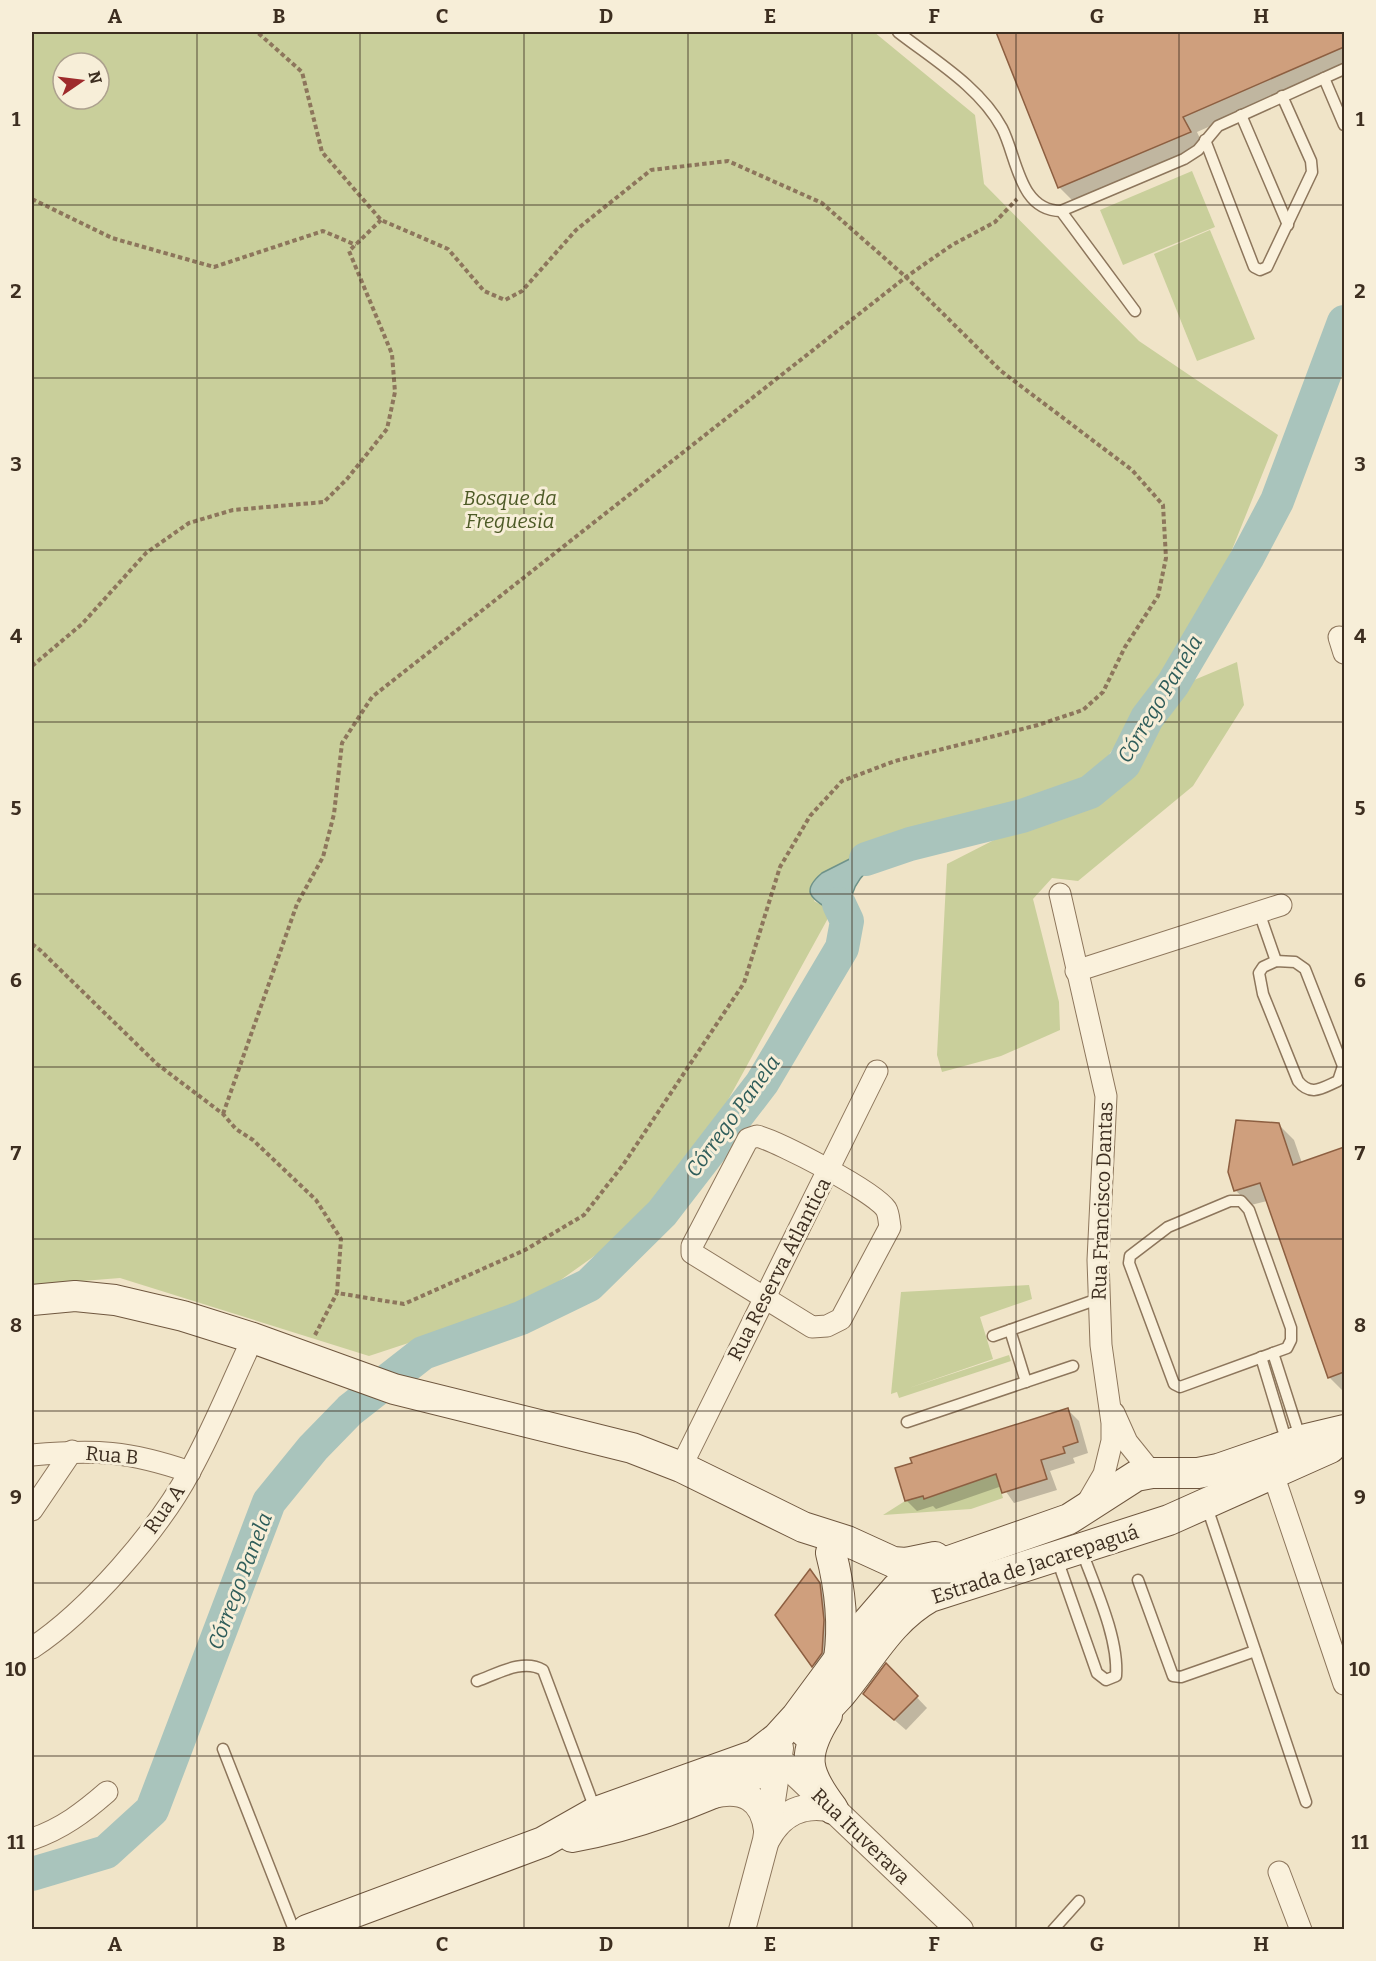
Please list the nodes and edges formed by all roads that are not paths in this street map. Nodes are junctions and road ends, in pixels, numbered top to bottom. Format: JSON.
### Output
{"nodes":[{"id":1,"x":898,"y":32,"type":"edge"},
{"id":2,"x":1344,"y":69,"type":"edge"},
{"id":3,"x":1324,"y":78,"type":"junction"},
{"id":4,"x":1282,"y":96,"type":"junction"},
{"id":5,"x":1241,"y":115,"type":"junction"},
{"id":6,"x":1344,"y":125,"type":"edge"},
{"id":7,"x":1205,"y":140,"type":"junction"},
{"id":8,"x":1061,"y":211,"type":"junction"},
{"id":9,"x":1288,"y":225,"type":"junction"},
{"id":10,"x":1135,"y":311,"type":"dead end"},
{"id":11,"x":1060,"y":894,"type":"dead end"},
{"id":12,"x":1281,"y":905,"type":"dead end"},
{"id":13,"x":1259,"y":912,"type":"junction"},
{"id":14,"x":1276,"y":962,"type":"junction"},
{"id":15,"x":1076,"y":970,"type":"junction"},
{"id":16,"x":877,"y":1071,"type":"dead end"},
{"id":17,"x":828,"y":1171,"type":"junction"},
{"id":18,"x":763,"y":1299,"type":"junction"},
{"id":19,"x":1098,"y":1299,"type":"junction"},
{"id":20,"x":32,"y":1300,"type":"edge"},
{"id":21,"x":1010,"y":1330,"type":"junction"},
{"id":22,"x":993,"y":1336,"type":"dead end"},
{"id":23,"x":253,"y":1338,"type":"junction"},
{"id":24,"x":1273,"y":1353,"type":"junction"},
{"id":25,"x":1261,"y":1357,"type":"junction"},
{"id":26,"x":1073,"y":1366,"type":"dead end"},
{"id":27,"x":1026,"y":1382,"type":"junction"},
{"id":28,"x":1110,"y":1405,"type":"junction"},
{"id":29,"x":907,"y":1422,"type":"dead end"},
{"id":30,"x":1344,"y":1430,"type":"edge"},
{"id":31,"x":1344,"y":1441,"type":"edge"},
{"id":32,"x":1295,"y":1442,"type":"junction"},
{"id":33,"x":72,"y":1451,"type":"junction"},
{"id":34,"x":32,"y":1455,"type":"edge"},
{"id":35,"x":681,"y":1467,"type":"junction"},
{"id":36,"x":190,"y":1472,"type":"junction"},
{"id":37,"x":1152,"y":1473,"type":"junction"},
{"id":38,"x":1273,"y":1474,"type":"junction"},
{"id":39,"x":1206,"y":1503,"type":"junction"},
{"id":40,"x":32,"y":1510,"type":"edge"},
{"id":41,"x":1079,"y":1513,"type":"junction"},
{"id":42,"x":803,"y":1527,"type":"junction"},
{"id":43,"x":1068,"y":1552,"type":"junction"},
{"id":44,"x":831,"y":1553,"type":"junction"},
{"id":45,"x":959,"y":1556,"type":"junction"},
{"id":46,"x":1138,"y":1580,"type":"dead end"},
{"id":47,"x":897,"y":1588,"type":"junction"},
{"id":48,"x":944,"y":1591,"type":"junction"},
{"id":49,"x":32,"y":1648,"type":"edge"},
{"id":50,"x":1255,"y":1651,"type":"junction"},
{"id":51,"x":839,"y":1659,"type":"junction"},
{"id":52,"x":477,"y":1680,"type":"dead end"},
{"id":53,"x":1344,"y":1684,"type":"edge"},
{"id":54,"x":841,"y":1694,"type":"junction"},
{"id":55,"x":223,"y":1749,"type":"dead end"},
{"id":56,"x":766,"y":1758,"type":"junction"},
{"id":57,"x":108,"y":1792,"type":"dead end"},
{"id":58,"x":711,"y":1795,"type":"junction"},
{"id":59,"x":1306,"y":1802,"type":"dead end"},
{"id":60,"x":833,"y":1809,"type":"junction"},
{"id":61,"x":596,"y":1812,"type":"junction"},
{"id":62,"x":32,"y":1839,"type":"edge"},
{"id":63,"x":766,"y":1840,"type":"junction"},
{"id":64,"x":543,"y":1842,"type":"junction"},
{"id":65,"x":1279,"y":1872,"type":"dead end"},
{"id":66,"x":1079,"y":1901,"type":"dead end"},
{"id":67,"x":294,"y":1929,"type":"edge"},
{"id":68,"x":307,"y":1929,"type":"edge"},
{"id":69,"x":742,"y":1929,"type":"edge"},
{"id":70,"x":960,"y":1929,"type":"edge"},
{"id":71,"x":1053,"y":1929,"type":"edge"},
{"id":72,"x":1301,"y":1929,"type":"edge"}],
"edges":[{"from":1,"to":8,"type":"lane"},
{"from":2,"to":3,"type":"lane"},
{"from":3,"to":4,"type":"lane"},
{"from":3,"to":6,"type":"lane"},
{"from":4,"to":5,"type":"lane"},
{"from":4,"to":9,"type":"lane"},
{"from":5,"to":7,"type":"lane"},
{"from":5,"to":9,"type":"lane"},
{"from":7,"to":8,"type":"lane"},
{"from":7,"to":9,"type":"lane"},
{"from":8,"to":10,"type":"lane"},
{"from":11,"to":15,"type":"street","name":"Rua Francisco Dantas"},
{"from":12,"to":13,"type":"street"},
{"from":13,"to":14,"type":"lane"},
{"from":13,"to":15,"type":"street"},
{"from":14,"to":14,"type":"lane"},
{"from":15,"to":19,"type":"street","name":"Rua Francisco Dantas"},
{"from":16,"to":17,"type":"street","name":"Rua Reserva Atlantica"},
{"from":17,"to":18,"type":"street","name":"Rua Reserva Atlantica"},
{"from":17,"to":18,"type":"street"},
{"from":17,"to":18,"type":"street"},
{"from":18,"to":35,"type":"street","name":"Rua Reserva Atlantica"},
{"from":19,"to":21,"type":"lane"},
{"from":19,"to":28,"type":"street","name":"Rua Francisco Dantas"},
{"from":20,"to":23,"type":"main road"},
{"from":21,"to":22,"type":"lane"},
{"from":21,"to":27,"type":"lane"},
{"from":23,"to":35,"type":"main road"},
{"from":23,"to":36,"type":"street","name":"Rua A"},
{"from":24,"to":25,"type":"lane"},
{"from":24,"to":25,"type":"lane"},
{"from":24,"to":32,"type":"lane"},
{"from":25,"to":32,"type":"lane"},
{"from":26,"to":27,"type":"lane"},
{"from":27,"to":29,"type":"lane"},
{"from":28,"to":37,"type":"street","name":"Rua Francisco Dantas"},
{"from":28,"to":41,"type":"street","name":"Rua Francisco Dantas"},
{"from":30,"to":32,"type":"main road","name":"Estrada de Jacarepaguá"},
{"from":31,"to":38,"type":"main road","name":"Estrada de Jacarepaguá"},
{"from":32,"to":37,"type":"main road","name":"Estrada de Jacarepaguá"},
{"from":33,"to":34,"type":"street","name":"Rua B"},
{"from":33,"to":36,"type":"street","name":"Rua B"},
{"from":33,"to":40,"type":"street"},
{"from":35,"to":42,"type":"main road"},
{"from":36,"to":49,"type":"street","name":"Rua A"},
{"from":37,"to":41,"type":"main road","name":"Estrada de Jacarepaguá"},
{"from":37,"to":43,"type":"main road"},
{"from":38,"to":39,"type":"main road","name":"Estrada de Jacarepaguá"},
{"from":38,"to":53,"type":"street"},
{"from":39,"to":43,"type":"main road","name":"Estrada de Jacarepaguá"},
{"from":39,"to":50,"type":"lane"},
{"from":41,"to":45,"type":"main road","name":"Estrada de Jacarepaguá"},
{"from":42,"to":44,"type":"main road"},
{"from":42,"to":45,"type":"main road"},
{"from":43,"to":43,"type":"lane"},
{"from":43,"to":48,"type":"main road","name":"Estrada de Jacarepaguá"},
{"from":44,"to":47,"type":"main road"},
{"from":44,"to":51,"type":"main road"},
{"from":45,"to":47,"type":"main road","name":"Estrada de Jacarepaguá"},
{"from":46,"to":50,"type":"lane"},
{"from":47,"to":48,"type":"main road"},
{"from":47,"to":51,"type":"main road","name":"Estrada de Jacarepaguá"},
{"from":48,"to":54,"type":"main road","name":"Estrada de Jacarepaguá"},
{"from":50,"to":59,"type":"lane"},
{"from":51,"to":56,"type":"main road","name":"Estrada de Jacarepaguá"},
{"from":52,"to":61,"type":"lane"},
{"from":54,"to":56,"type":"main road","name":"Estrada de Jacarepaguá"},
{"from":54,"to":60,"type":"main road"},
{"from":55,"to":67,"type":"lane"},
{"from":56,"to":58,"type":"main road","name":"Estrada de Jacarepaguá"},
{"from":56,"to":60,"type":"street","name":"Rua Ituverava"},
{"from":56,"to":61,"type":"main road","name":"Estrada de Jacarepaguá"},
{"from":56,"to":63,"type":"street"},
{"from":57,"to":62,"type":"street"},
{"from":58,"to":63,"type":"street"},
{"from":58,"to":64,"type":"main road","name":"Estrada de Jacarepaguá"},
{"from":60,"to":63,"type":"street"},
{"from":60,"to":70,"type":"street","name":"Rua Ituverava"},
{"from":61,"to":64,"type":"main road","name":"Estrada de Jacarepaguá"},
{"from":63,"to":69,"type":"street"},
{"from":64,"to":68,"type":"main road","name":"Estrada de Jacarepaguá"},
{"from":65,"to":72,"type":"street"},
{"from":66,"to":71,"type":"lane"}]}
